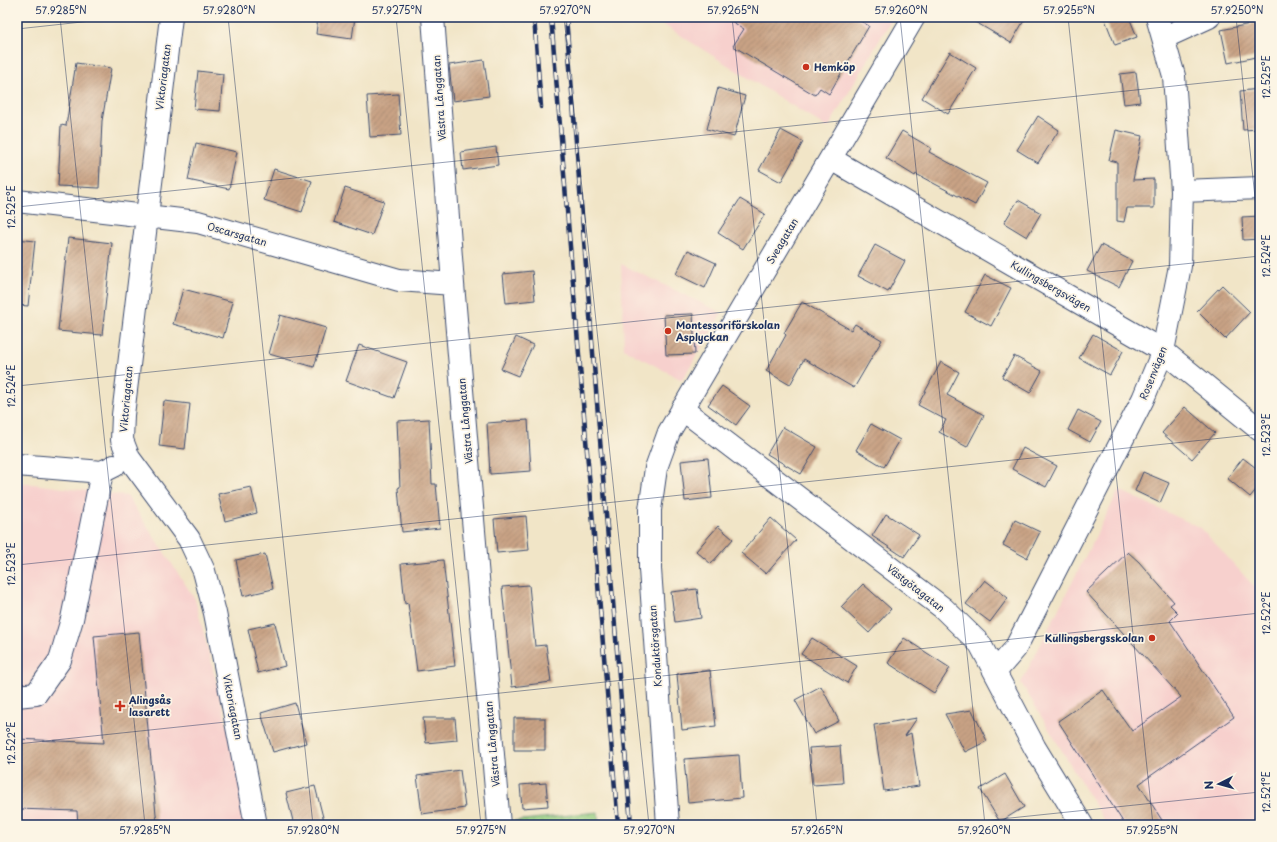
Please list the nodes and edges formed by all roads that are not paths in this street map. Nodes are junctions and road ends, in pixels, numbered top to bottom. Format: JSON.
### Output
{"nodes":[{"id":1,"x":171,"y":17,"type":"edge"},
{"id":2,"x":433,"y":17,"type":"edge"},
{"id":3,"x":914,"y":17,"type":"edge"},
{"id":4,"x":1157,"y":17,"type":"edge"},
{"id":5,"x":1209,"y":17,"type":"edge"},
{"id":6,"x":1163,"y":38,"type":"junction"},
{"id":7,"x":831,"y":158,"type":"junction"},
{"id":8,"x":1260,"y":188,"type":"edge"},
{"id":9,"x":1182,"y":191,"type":"junction"},
{"id":10,"x":17,"y":201,"type":"edge"},
{"id":11,"x":145,"y":217,"type":"junction"},
{"id":12,"x":453,"y":284,"type":"junction"},
{"id":13,"x":1163,"y":351,"type":"junction"},
{"id":14,"x":682,"y":409,"type":"junction"},
{"id":15,"x":1260,"y":430,"type":"edge"},
{"id":16,"x":129,"y":458,"type":"junction"},
{"id":17,"x":17,"y":465,"type":"edge"},
{"id":18,"x":656,"y":468,"type":"joint"},
{"id":19,"x":102,"y":472,"type":"junction"},
{"id":20,"x":996,"y":671,"type":"junction"},
{"id":21,"x":17,"y":696,"type":"edge"},
{"id":22,"x":256,"y":825,"type":"edge"},
{"id":23,"x":499,"y":825,"type":"edge"},
{"id":24,"x":668,"y":825,"type":"edge"},
{"id":25,"x":1082,"y":825,"type":"edge"}],
"edges":[{"from":1,"to":11,"type":"street","name":"Viktoriagatan"},
{"from":2,"to":12,"type":"street","name":"Västra Långgatan"},
{"from":3,"to":7,"type":"street","name":"Sveagatan"},
{"from":4,"to":6,"type":"street","name":"Rosenvägen"},
{"from":5,"to":6,"type":"street"},
{"from":6,"to":9,"type":"street","name":"Rosenvägen"},
{"from":7,"to":13,"type":"street","name":"Kullingsbergsvägen"},
{"from":7,"to":14,"type":"street","name":"Sveagatan"},
{"from":8,"to":9,"type":"street"},
{"from":9,"to":13,"type":"street","name":"Rosenvägen"},
{"from":10,"to":11,"type":"street","name":"Oscarsgatan"},
{"from":11,"to":12,"type":"street","name":"Oscarsgatan"},
{"from":11,"to":16,"type":"street","name":"Viktoriagatan"},
{"from":12,"to":23,"type":"street","name":"Västra Långgatan"},
{"from":13,"to":15,"type":"street","name":"Kullingsbergsvägen"},
{"from":13,"to":20,"type":"street","name":"Rosenvägen"},
{"from":14,"to":18,"type":"street","name":"Sveagatan"},
{"from":14,"to":20,"type":"street","name":"Västgötagatan"},
{"from":16,"to":19,"type":"street"},
{"from":16,"to":22,"type":"street","name":"Viktoriagatan"},
{"from":17,"to":19,"type":"street"},
{"from":18,"to":24,"type":"street","name":"Konduktörsgatan"},
{"from":19,"to":21,"type":"street"},
{"from":20,"to":25,"type":"street","name":"Västgötagatan"}]}
